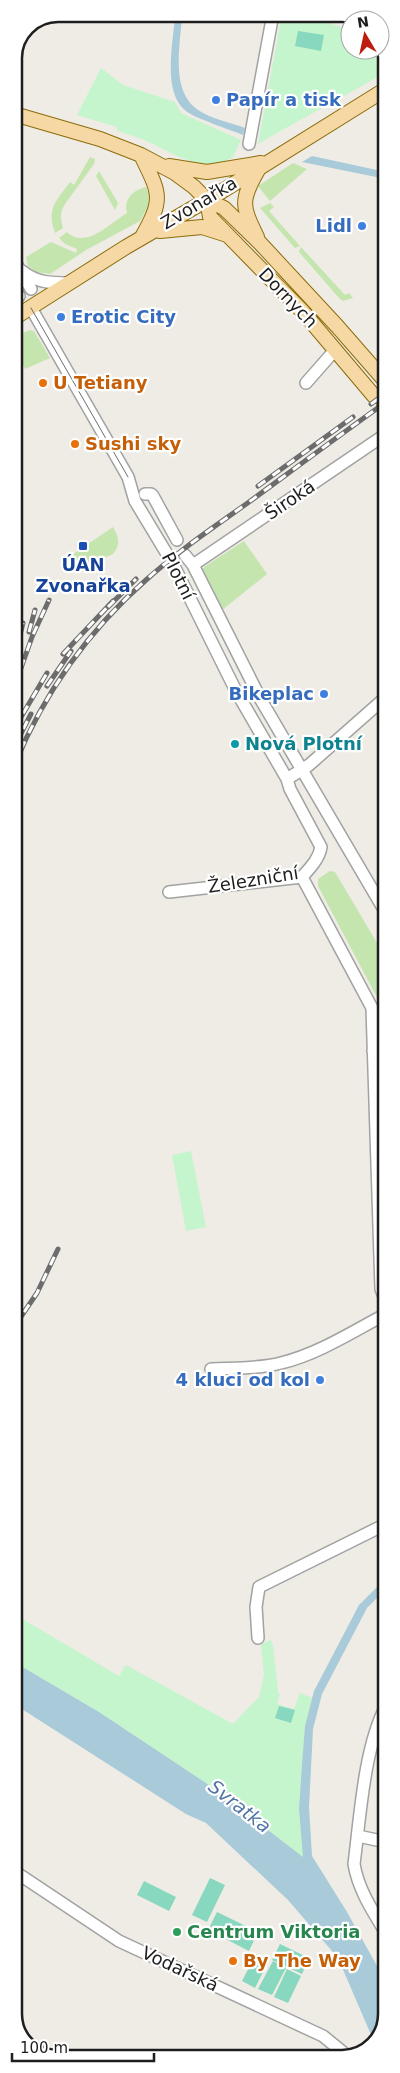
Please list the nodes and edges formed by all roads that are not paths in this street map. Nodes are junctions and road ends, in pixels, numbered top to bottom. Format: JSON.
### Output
{"nodes":[{"id":1,"x":271,"y":23,"type":"edge"},
{"id":2,"x":377,"y":95,"type":"edge"},
{"id":3,"x":23,"y":117,"type":"edge"},
{"id":4,"x":249,"y":144,"type":"dead end"},
{"id":5,"x":141,"y":155,"type":"junction"},
{"id":6,"x":159,"y":164,"type":"junction"},
{"id":7,"x":264,"y":164,"type":"junction"},
{"id":8,"x":207,"y":200,"type":"junction"},
{"id":9,"x":146,"y":235,"type":"junction"},
{"id":10,"x":231,"y":237,"type":"junction"},
{"id":11,"x":260,"y":243,"type":"junction"},
{"id":12,"x":23,"y":273,"type":"edge"},
{"id":13,"x":23,"y":274,"type":"edge"},
{"id":14,"x":70,"y":283,"type":"junction"},
{"id":15,"x":30,"y":289,"type":"dead end"},
{"id":16,"x":31,"y":308,"type":"junction"},
{"id":17,"x":23,"y":313,"type":"edge"},
{"id":18,"x":335,"y":350,"type":"junction"},
{"id":19,"x":377,"y":372,"type":"edge"},
{"id":20,"x":306,"y":383,"type":"dead end"},
{"id":21,"x":374,"y":396,"type":"dead end"},
{"id":22,"x":377,"y":440,"type":"edge"},
{"id":23,"x":145,"y":494,"type":"dead end"},
{"id":24,"x":177,"y":540,"type":"dead end"},
{"id":25,"x":185,"y":555,"type":"dead end"},
{"id":26,"x":193,"y":565,"type":"junction"},
{"id":27,"x":377,"y":705,"type":"edge"},
{"id":28,"x":303,"y":770,"type":"junction"},
{"id":29,"x":287,"y":779,"type":"junction"},
{"id":30,"x":321,"y":846,"type":"joint"},
{"id":31,"x":302,"y":877,"type":"junction"},
{"id":32,"x":169,"y":892,"type":"dead end"},
{"id":33,"x":377,"y":898,"type":"edge"},
{"id":34,"x":378,"y":1050,"type":"edge"},
{"id":35,"x":373,"y":1051,"type":"junction"},
{"id":36,"x":378,"y":1207,"type":"edge"},
{"id":37,"x":378,"y":1318,"type":"edge"},
{"id":38,"x":211,"y":1369,"type":"dead end"},
{"id":39,"x":378,"y":1528,"type":"edge"},
{"id":40,"x":258,"y":1638,"type":"dead end"},
{"id":41,"x":378,"y":1725,"type":"edge"},
{"id":42,"x":358,"y":1836,"type":"junction"},
{"id":43,"x":378,"y":1840,"type":"edge"},
{"id":44,"x":23,"y":1877,"type":"edge"},
{"id":45,"x":378,"y":1920,"type":"edge"},
{"id":46,"x":340,"y":2050,"type":"edge"}],
"edges":[{"from":1,"to":4,"type":"street"},
{"from":2,"to":7,"type":"main road","name":"Zvonařka"},
{"from":3,"to":5,"type":"main road","name":"Dornych"},
{"from":5,"to":6,"type":"main road","name":"Dornych"},
{"from":5,"to":9,"type":"main road"},
{"from":6,"to":7,"type":"main road"},
{"from":6,"to":8,"type":"main road","name":"Dornych"},
{"from":7,"to":8,"type":"main road","name":"Zvonařka"},
{"from":7,"to":11,"type":"main road"},
{"from":8,"to":9,"type":"main road","name":"Zvonařka"},
{"from":8,"to":10,"type":"main road","name":"Dornych"},
{"from":8,"to":11,"type":"main road","name":"Dornych"},
{"from":9,"to":10,"type":"main road"},
{"from":9,"to":14,"type":"main road","name":"Zvonařka"},
{"from":10,"to":18,"type":"main road","name":"Dornych"},
{"from":11,"to":19,"type":"main road","name":"Dornych"},
{"from":12,"to":14,"type":"street"},
{"from":13,"to":15,"type":"street"},
{"from":14,"to":16,"type":"main road","name":"Zvonařka"},
{"from":16,"to":17,"type":"main road","name":"Zvonařka"},
{"from":16,"to":29,"type":"street","name":"Plotní"},
{"from":18,"to":20,"type":"street"},
{"from":18,"to":21,"type":"main road","name":"Dornych"},
{"from":22,"to":26,"type":"street","name":"Široká"},
{"from":23,"to":24,"type":"street","name":"Plotní"},
{"from":25,"to":26,"type":"street","name":"Plotní"},
{"from":26,"to":28,"type":"street","name":"Plotní"},
{"from":27,"to":28,"type":"street"},
{"from":28,"to":29,"type":"street"},
{"from":28,"to":33,"type":"street","name":"Plotní"},
{"from":29,"to":30,"type":"street","name":"Plotní"},
{"from":30,"to":31,"type":"street","name":"Železniční"},
{"from":31,"to":32,"type":"street","name":"Železniční"},
{"from":31,"to":35,"type":"street"},
{"from":34,"to":35,"type":"street"},
{"from":35,"to":36,"type":"street"},
{"from":37,"to":38,"type":"street"},
{"from":39,"to":40,"type":"street"},
{"from":41,"to":42,"type":"street"},
{"from":42,"to":43,"type":"street"},
{"from":42,"to":45,"type":"street"},
{"from":44,"to":46,"type":"street","name":"Vodařská"}]}
